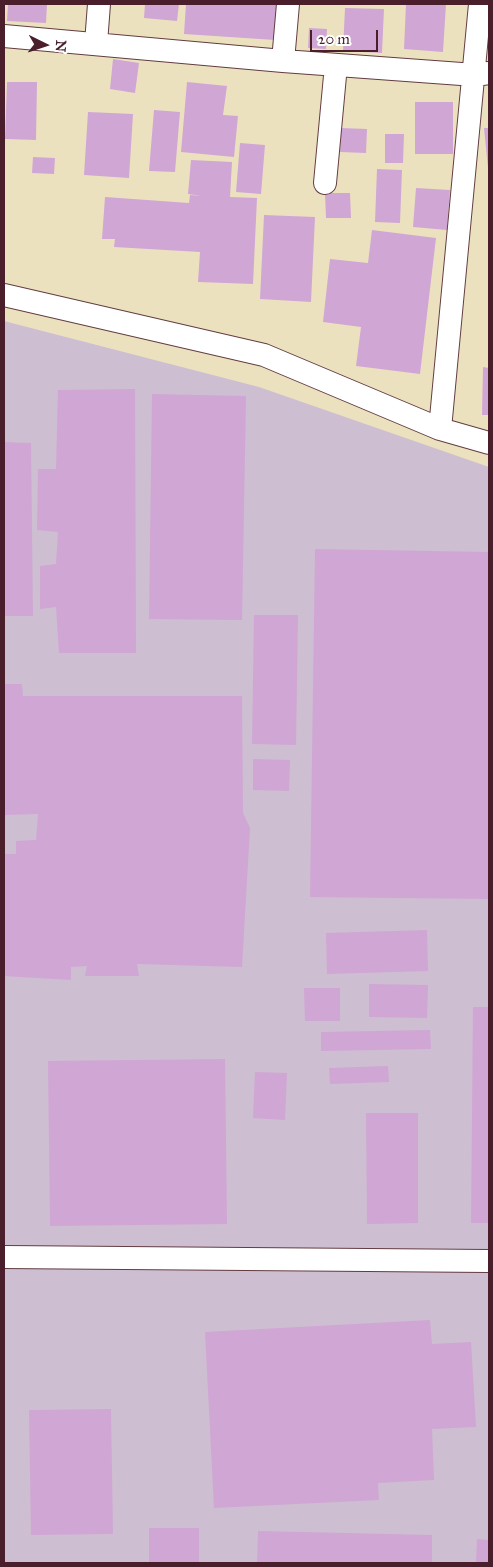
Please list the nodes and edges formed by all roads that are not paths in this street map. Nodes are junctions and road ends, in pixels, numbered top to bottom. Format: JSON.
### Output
{"nodes":[{"id":1,"x":99,"y":4,"type":"edge"},
{"id":2,"x":288,"y":4,"type":"edge"},
{"id":3,"x":480,"y":4,"type":"edge"},
{"id":4,"x":4,"y":36,"type":"edge"},
{"id":5,"x":96,"y":43,"type":"junction"},
{"id":6,"x":284,"y":61,"type":"junction"},
{"id":7,"x":336,"y":65,"type":"junction"},
{"id":8,"x":482,"y":74,"type":"edge"},
{"id":9,"x":325,"y":183,"type":"dead end"},
{"id":10,"x":4,"y":295,"type":"edge"},
{"id":11,"x":440,"y":429,"type":"junction"},
{"id":12,"x":489,"y":443,"type":"edge"},
{"id":13,"x":4,"y":1257,"type":"edge"},
{"id":14,"x":489,"y":1261,"type":"edge"}],
"edges":[{"from":1,"to":5,"type":"street"},
{"from":2,"to":6,"type":"street"},
{"from":3,"to":8,"type":"street"},
{"from":4,"to":5,"type":"street"},
{"from":5,"to":6,"type":"street"},
{"from":6,"to":7,"type":"street"},
{"from":7,"to":8,"type":"street"},
{"from":7,"to":9,"type":"street"},
{"from":8,"to":11,"type":"street"},
{"from":10,"to":11,"type":"street"},
{"from":11,"to":12,"type":"street"},
{"from":13,"to":14,"type":"street"}]}
